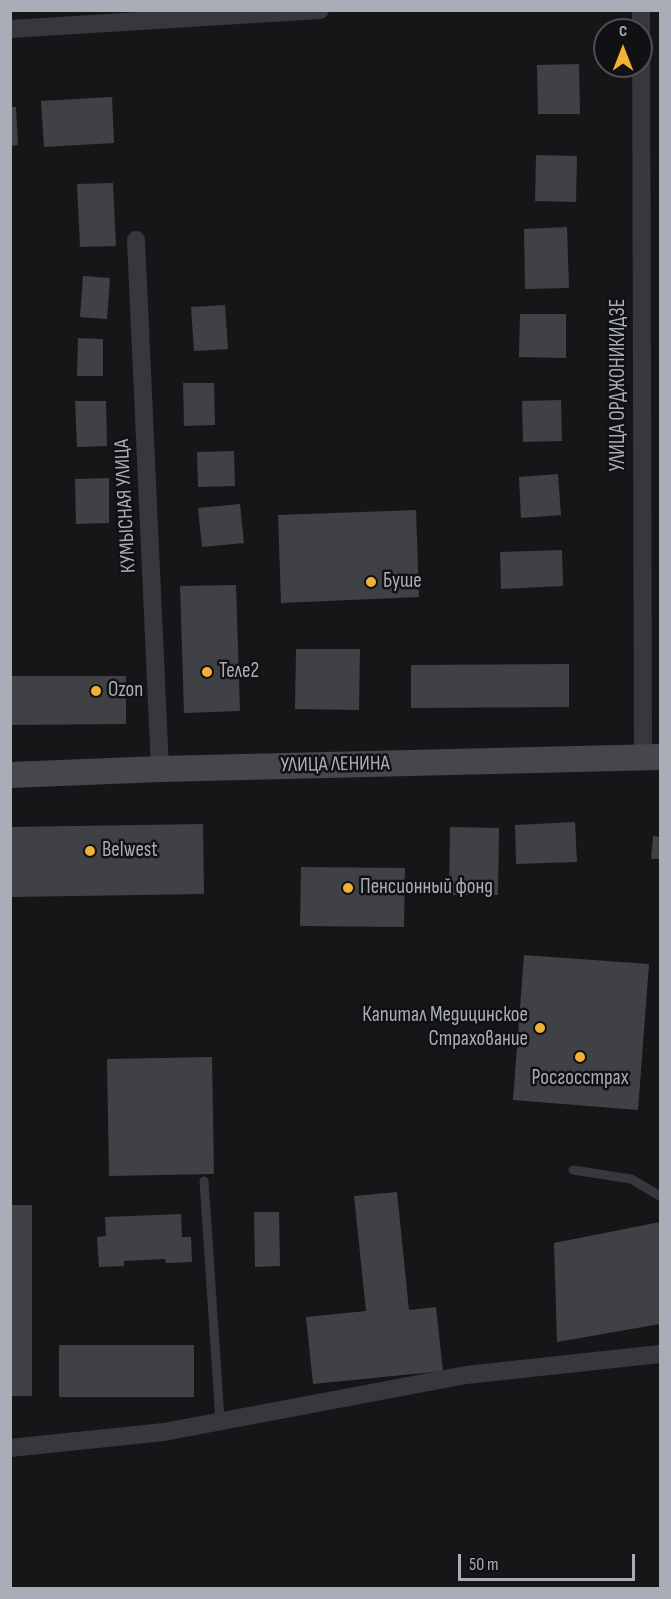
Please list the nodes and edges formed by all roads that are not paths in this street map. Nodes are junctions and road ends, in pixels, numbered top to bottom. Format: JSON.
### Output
{"nodes":[{"id":1,"x":320,"y":10,"type":"edge"},
{"id":2,"x":641,"y":10,"type":"edge"},
{"id":3,"x":168,"y":16,"type":"edge"},
{"id":4,"x":10,"y":29,"type":"edge"},
{"id":5,"x":136,"y":240,"type":"dead end"},
{"id":6,"x":652,"y":758,"type":"edge"},
{"id":7,"x":160,"y":769,"type":"junction"},
{"id":8,"x":10,"y":775,"type":"edge"},
{"id":9,"x":573,"y":1170,"type":"dead end"},
{"id":10,"x":204,"y":1181,"type":"dead end"},
{"id":11,"x":660,"y":1196,"type":"edge"},
{"id":12,"x":660,"y":1354,"type":"edge"},
{"id":13,"x":220,"y":1421,"type":"junction"},
{"id":14,"x":10,"y":1448,"type":"edge"}],
"edges":[{"from":1,"to":3,"type":"street"},
{"from":2,"to":6,"type":"street","name":"УЛИЦА ОРДЖОНИКИДЗЕ"},
{"from":3,"to":4,"type":"street"},
{"from":5,"to":7,"type":"street","name":"КУМЫСНАЯ УЛИЦА"},
{"from":6,"to":7,"type":"street","name":"УЛИЦА ЛЕНИНА"},
{"from":7,"to":8,"type":"street","name":"УЛИЦА ЛЕНИНА"},
{"from":9,"to":11,"type":"lane"},
{"from":10,"to":13,"type":"lane"},
{"from":12,"to":13,"type":"street"},
{"from":13,"to":14,"type":"street"}]}
